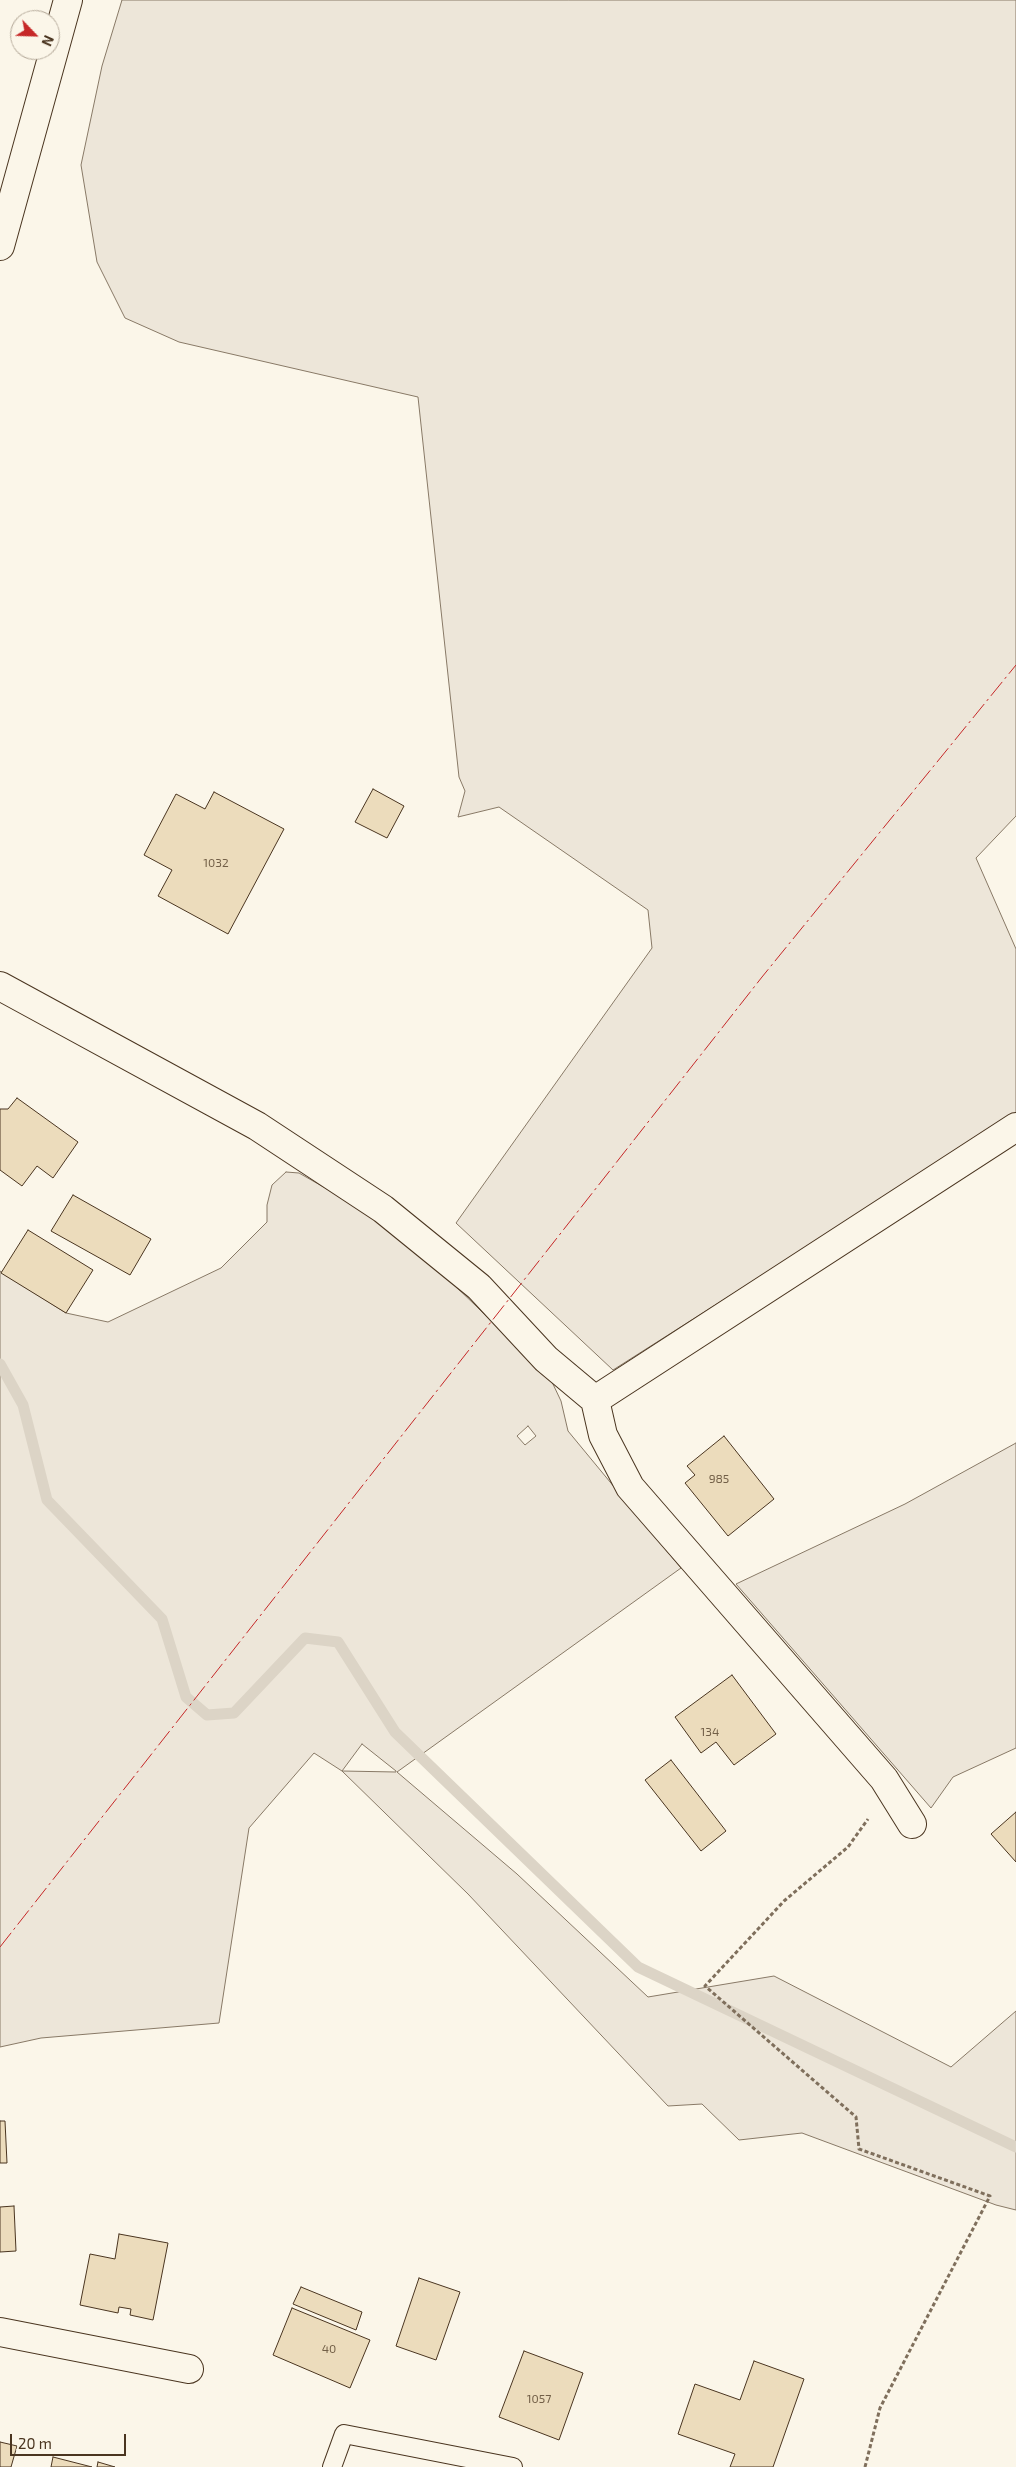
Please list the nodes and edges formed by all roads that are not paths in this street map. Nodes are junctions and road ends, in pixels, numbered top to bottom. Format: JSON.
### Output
{"nodes":[{"id":1,"x":68,"y":0,"type":"edge"},
{"id":2,"x":0,"y":246,"type":"edge"},
{"id":3,"x":0,"y":986,"type":"edge"},
{"id":4,"x":1016,"y":1127,"type":"edge"},
{"id":5,"x":595,"y":1400,"type":"junction"},
{"id":6,"x":912,"y":1824,"type":"dead end"},
{"id":7,"x":0,"y":2332,"type":"edge"},
{"id":8,"x":189,"y":2369,"type":"dead end"},
{"id":9,"x":332,"y":2467,"type":"edge"},
{"id":10,"x":513,"y":2467,"type":"edge"}],
"edges":[{"from":1,"to":2,"type":"street"},
{"from":3,"to":5,"type":"street"},
{"from":4,"to":5,"type":"street"},
{"from":5,"to":6,"type":"street"},
{"from":7,"to":8,"type":"street"},
{"from":9,"to":10,"type":"lane"}]}
